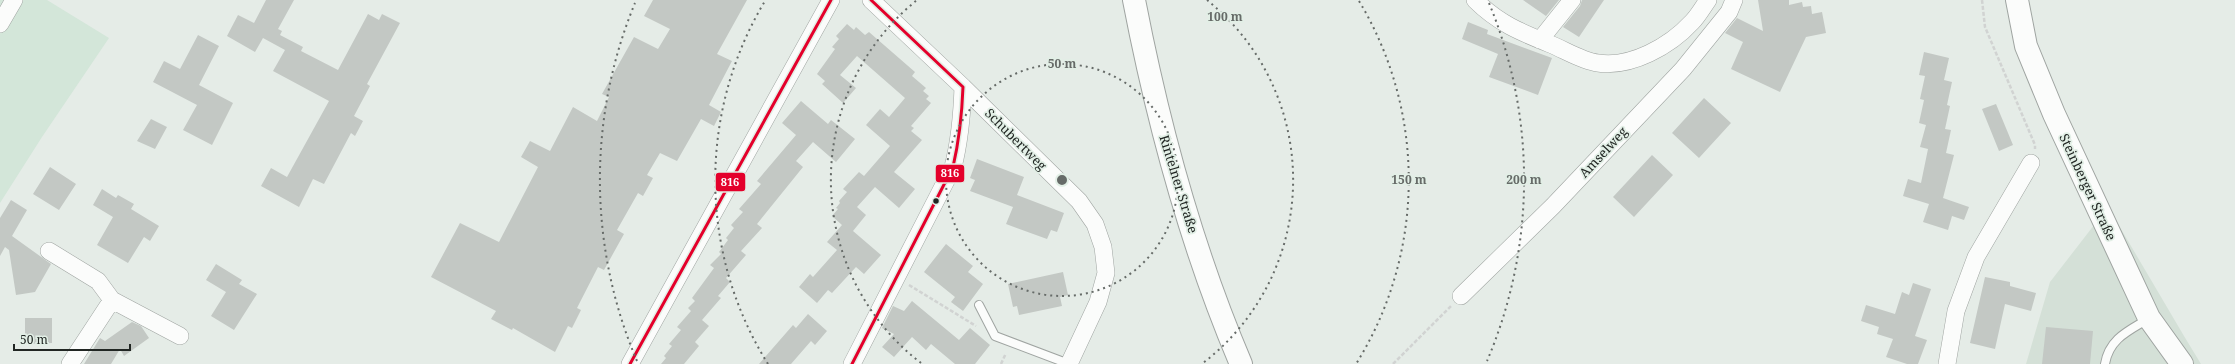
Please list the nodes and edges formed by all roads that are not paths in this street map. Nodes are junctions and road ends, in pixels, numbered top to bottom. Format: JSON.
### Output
{"nodes":[{"id":1,"x":14,"y":0,"type":"edge"},
{"id":2,"x":831,"y":0,"type":"edge"},
{"id":3,"x":871,"y":0,"type":"edge"},
{"id":4,"x":1134,"y":0,"type":"edge"},
{"id":5,"x":1475,"y":0,"type":"edge"},
{"id":6,"x":1572,"y":0,"type":"edge"},
{"id":7,"x":1708,"y":0,"type":"edge"},
{"id":8,"x":1734,"y":0,"type":"edge"},
{"id":9,"x":2016,"y":0,"type":"edge"},
{"id":10,"x":0,"y":24,"type":"edge"},
{"id":11,"x":1540,"y":40,"type":"junction"},
{"id":12,"x":963,"y":87,"type":"junction"},
{"id":13,"x":2031,"y":163,"type":"road end"},
{"id":14,"x":49,"y":251,"type":"dead end"},
{"id":15,"x":1461,"y":296,"type":"road end"},
{"id":16,"x":112,"y":300,"type":"junction"},
{"id":17,"x":979,"y":306,"type":"dead end"},
{"id":18,"x":2148,"y":318,"type":"junction"},
{"id":19,"x":180,"y":336,"type":"dead end"},
{"id":20,"x":70,"y":364,"type":"edge"},
{"id":21,"x":630,"y":364,"type":"edge"},
{"id":22,"x":852,"y":364,"type":"edge"},
{"id":23,"x":1069,"y":364,"type":"edge"},
{"id":24,"x":1241,"y":364,"type":"edge"},
{"id":25,"x":1947,"y":364,"type":"edge"},
{"id":26,"x":2105,"y":364,"type":"edge"},
{"id":27,"x":2182,"y":364,"type":"edge"}],
"edges":[{"from":1,"to":10,"type":"street"},
{"from":2,"to":21,"type":"street"},
{"from":3,"to":12,"type":"street","name":"Schubertweg"},
{"from":4,"to":24,"type":"street","name":"Rintelner Straße"},
{"from":5,"to":11,"type":"street"},
{"from":6,"to":11,"type":"street"},
{"from":7,"to":11,"type":"street"},
{"from":8,"to":15,"type":"street","name":"Amselweg"},
{"from":9,"to":18,"type":"street","name":"Steinberger Straße"},
{"from":12,"to":22,"type":"street"},
{"from":12,"to":23,"type":"street","name":"Schubertweg"},
{"from":13,"to":25,"type":"street"},
{"from":14,"to":16,"type":"street"},
{"from":16,"to":19,"type":"street"},
{"from":16,"to":20,"type":"street"},
{"from":17,"to":23,"type":"lane"},
{"from":18,"to":26,"type":"lane"},
{"from":18,"to":27,"type":"street","name":"Steinberger Straße"}]}
